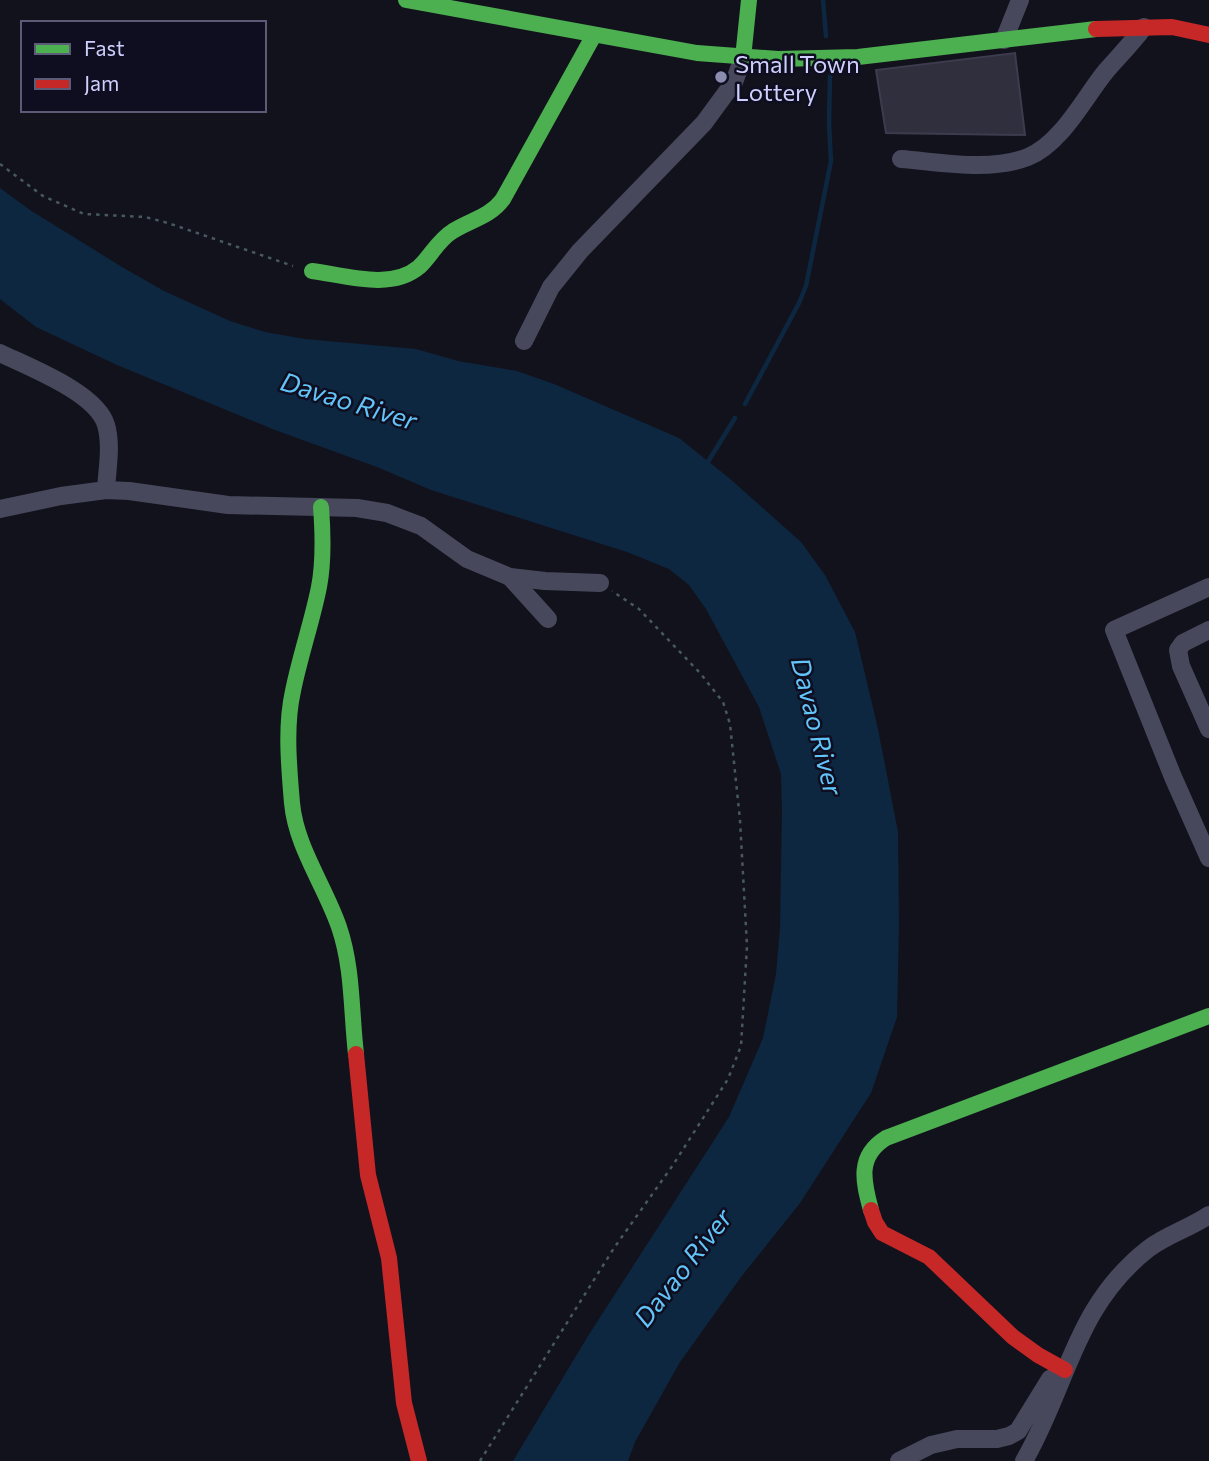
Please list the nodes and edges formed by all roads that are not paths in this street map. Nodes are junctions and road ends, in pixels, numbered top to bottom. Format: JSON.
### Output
{"nodes":[{"id":1,"x":406,"y":0,"type":"edge"},
{"id":2,"x":749,"y":0,"type":"edge"},
{"id":3,"x":1020,"y":0,"type":"edge"},
{"id":4,"x":1144,"y":27,"type":"junction"},
{"id":5,"x":1209,"y":34,"type":"edge"},
{"id":6,"x":594,"y":35,"type":"junction"},
{"id":7,"x":1004,"y":40,"type":"junction"},
{"id":8,"x":743,"y":58,"type":"junction"},
{"id":9,"x":901,"y":159,"type":"dead end"},
{"id":10,"x":312,"y":271,"type":"road end"},
{"id":11,"x":524,"y":341,"type":"dead end"},
{"id":12,"x":0,"y":353,"type":"edge"},
{"id":13,"x":106,"y":491,"type":"junction"},
{"id":14,"x":321,"y":507,"type":"junction"},
{"id":15,"x":0,"y":509,"type":"edge"},
{"id":16,"x":510,"y":577,"type":"junction"},
{"id":17,"x":600,"y":583,"type":"road end"},
{"id":18,"x":1209,"y":587,"type":"edge"},
{"id":19,"x":548,"y":620,"type":"dead end"},
{"id":20,"x":1209,"y":630,"type":"edge"},
{"id":21,"x":1205,"y":710,"type":"edge"},
{"id":22,"x":1209,"y":729,"type":"edge"},
{"id":23,"x":1209,"y":858,"type":"edge"},
{"id":24,"x":1209,"y":1016,"type":"edge"},
{"id":25,"x":1209,"y":1215,"type":"edge"},
{"id":26,"x":1065,"y":1370,"type":"junction"},
{"id":27,"x":419,"y":1461,"type":"edge"},
{"id":28,"x":899,"y":1461,"type":"edge"},
{"id":29,"x":1024,"y":1461,"type":"edge"}],
"edges":[{"from":1,"to":6,"type":"street"},
{"from":2,"to":8,"type":"street"},
{"from":3,"to":7,"type":"street"},
{"from":4,"to":5,"type":"street"},
{"from":4,"to":7,"type":"street"},
{"from":4,"to":9,"type":"street"},
{"from":6,"to":8,"type":"street"},
{"from":6,"to":10,"type":"street"},
{"from":7,"to":8,"type":"street"},
{"from":8,"to":11,"type":"street"},
{"from":12,"to":13,"type":"street"},
{"from":13,"to":14,"type":"street"},
{"from":13,"to":15,"type":"street"},
{"from":14,"to":16,"type":"street"},
{"from":14,"to":27,"type":"street"},
{"from":16,"to":17,"type":"street"},
{"from":16,"to":19,"type":"street"},
{"from":18,"to":23,"type":"street"},
{"from":20,"to":21,"type":"street"},
{"from":21,"to":22,"type":"street"},
{"from":24,"to":26,"type":"street"},
{"from":25,"to":26,"type":"street"},
{"from":26,"to":28,"type":"street"},
{"from":26,"to":29,"type":"street"}]}
